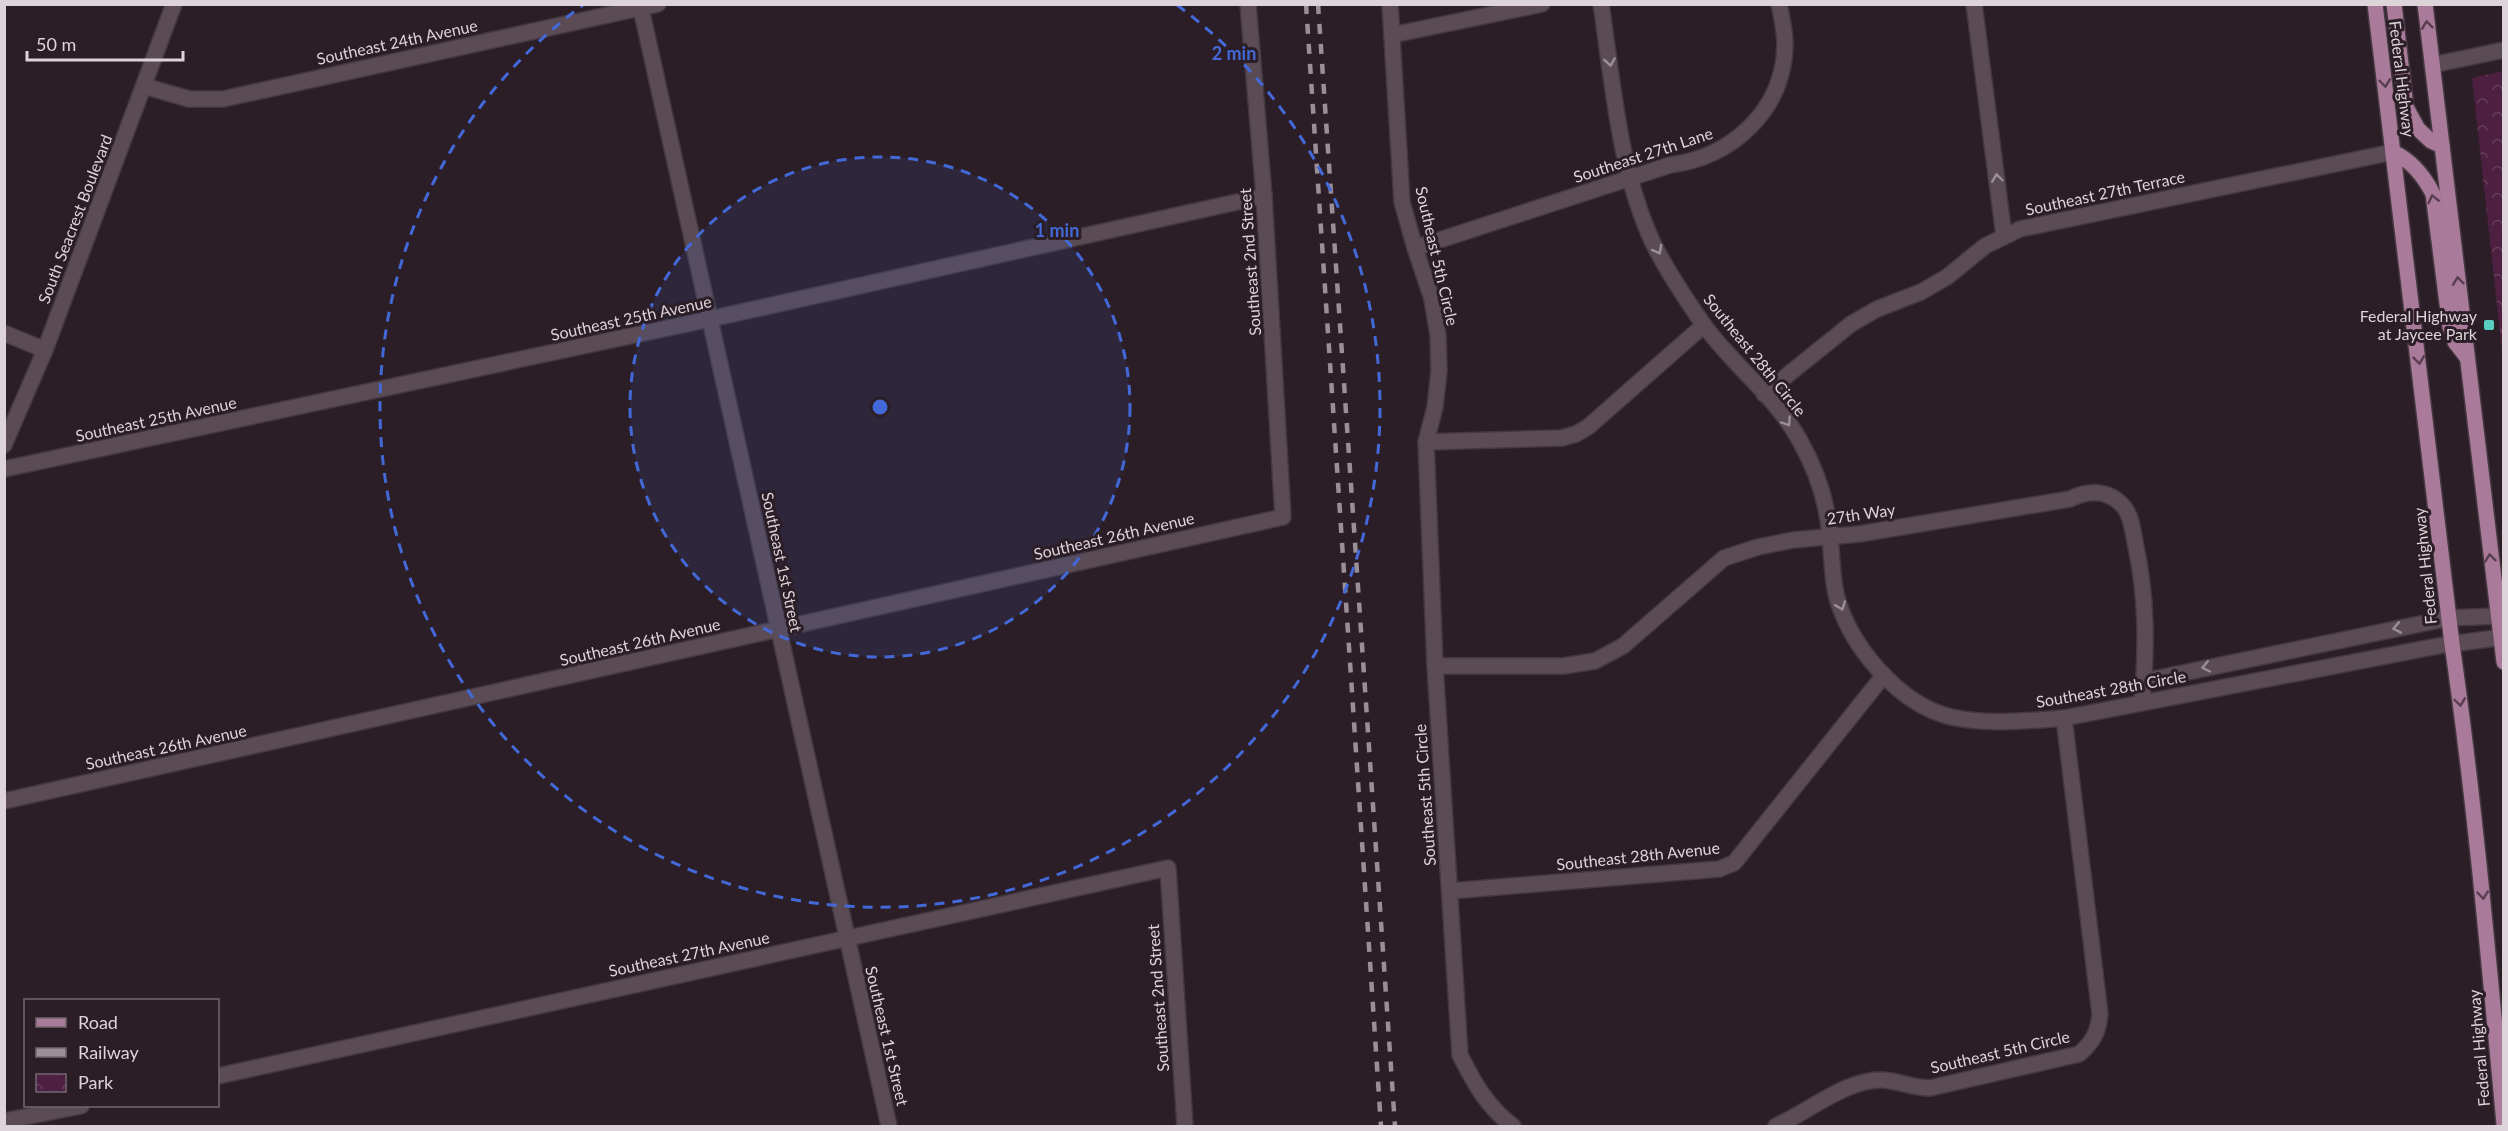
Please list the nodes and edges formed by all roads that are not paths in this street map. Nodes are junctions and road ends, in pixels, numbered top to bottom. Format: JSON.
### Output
{"nodes":[{"id":1,"x":174,"y":4,"type":"edge"},
{"id":2,"x":657,"y":4,"type":"edge"},
{"id":3,"x":1248,"y":4,"type":"edge"},
{"id":4,"x":1390,"y":4,"type":"edge"},
{"id":5,"x":1542,"y":4,"type":"edge"},
{"id":6,"x":1601,"y":4,"type":"edge"},
{"id":7,"x":1779,"y":4,"type":"edge"},
{"id":8,"x":1974,"y":4,"type":"edge"},
{"id":9,"x":2375,"y":4,"type":"edge"},
{"id":10,"x":2394,"y":4,"type":"edge"},
{"id":11,"x":2425,"y":4,"type":"edge"},
{"id":12,"x":640,"y":6,"type":"edge"},
{"id":13,"x":1392,"y":35,"type":"junction"},
{"id":14,"x":2504,"y":50,"type":"edge"},
{"id":15,"x":2432,"y":65,"type":"junction"},
{"id":16,"x":144,"y":86,"type":"junction"},
{"id":17,"x":2442,"y":146,"type":"junction"},
{"id":18,"x":2393,"y":152,"type":"junction"},
{"id":19,"x":1630,"y":178,"type":"junction"},
{"id":20,"x":1264,"y":196,"type":"junction"},
{"id":21,"x":2004,"y":236,"type":"junction"},
{"id":22,"x":1415,"y":249,"type":"junction"},
{"id":23,"x":710,"y":319,"type":"junction"},
{"id":24,"x":1704,"y":325,"type":"junction"},
{"id":25,"x":4,"y":333,"type":"edge"},
{"id":26,"x":45,"y":350,"type":"junction"},
{"id":27,"x":2466,"y":356,"type":"junction"},
{"id":28,"x":1764,"y":394,"type":"junction"},
{"id":29,"x":1426,"y":442,"type":"junction"},
{"id":30,"x":4,"y":445,"type":"edge"},
{"id":31,"x":4,"y":469,"type":"edge"},
{"id":32,"x":1283,"y":517,"type":"joint"},
{"id":33,"x":1830,"y":536,"type":"junction"},
{"id":34,"x":2500,"y":614,"type":"edge"},
{"id":35,"x":2449,"y":618,"type":"junction"},
{"id":36,"x":778,"y":630,"type":"junction"},
{"id":37,"x":2501,"y":637,"type":"edge"},
{"id":38,"x":2452,"y":644,"type":"junction"},
{"id":39,"x":2504,"y":662,"type":"edge"},
{"id":40,"x":1435,"y":666,"type":"junction"},
{"id":41,"x":1884,"y":675,"type":"junction"},
{"id":42,"x":2144,"y":681,"type":"junction"},
{"id":43,"x":2142,"y":702,"type":"junction"},
{"id":44,"x":2064,"y":718,"type":"junction"},
{"id":45,"x":4,"y":801,"type":"edge"},
{"id":46,"x":1168,"y":868,"type":"joint"},
{"id":47,"x":1450,"y":891,"type":"junction"},
{"id":48,"x":847,"y":938,"type":"junction"},
{"id":49,"x":219,"y":1076,"type":"edge"},
{"id":50,"x":77,"y":1107,"type":"edge"},
{"id":51,"x":6,"y":1123,"type":"edge"},
{"id":52,"x":2504,"y":1124,"type":"edge"},
{"id":53,"x":1181,"y":1125,"type":"edge"},
{"id":54,"x":889,"y":1126,"type":"edge"},
{"id":55,"x":1513,"y":1126,"type":"edge"},
{"id":56,"x":1776,"y":1126,"type":"edge"}],
"edges":[{"from":1,"to":16,"type":"street","name":"South Seacrest Boulevard"},
{"from":2,"to":12,"type":"street","name":"Southeast 24th Avenue"},
{"from":3,"to":20,"type":"street","name":"Southeast 2nd Street"},
{"from":4,"to":13,"type":"street","name":"Southeast 5th Circle"},
{"from":5,"to":13,"type":"street"},
{"from":6,"to":19,"type":"street","name":"Southeast 28th Circle","one_way":true},
{"from":7,"to":19,"type":"street","name":"Southeast 27th Lane"},
{"from":21,"to":8,"type":"street","one_way":true},
{"from":9,"to":18,"type":"main road","name":"Federal Highway","one_way":true},
{"from":10,"to":17,"type":"main road"},
{"from":15,"to":11,"type":"main road","name":"Federal Highway","one_way":true},
{"from":12,"to":16,"type":"street","name":"Southeast 24th Avenue"},
{"from":12,"to":23,"type":"street","name":"Southeast 1st Street"},
{"from":13,"to":22,"type":"street","name":"Southeast 5th Circle"},
{"from":14,"to":15,"type":"street"},
{"from":15,"to":17,"type":"main road","name":"Federal Highway"},
{"from":16,"to":26,"type":"street","name":"South Seacrest Boulevard"},
{"from":27,"to":17,"type":"main road","name":"Federal Highway","one_way":true},
{"from":18,"to":21,"type":"street","name":"Southeast 27th Terrace"},
{"from":27,"to":18,"type":"main road","one_way":true},
{"from":18,"to":35,"type":"main road","name":"Federal Highway","one_way":true},
{"from":19,"to":22,"type":"street","name":"Southeast 27th Lane"},
{"from":19,"to":24,"type":"street","name":"Southeast 28th Circle","one_way":true},
{"from":20,"to":23,"type":"street","name":"Southeast 25th Avenue"},
{"from":20,"to":32,"type":"street","name":"Southeast 2nd Street"},
{"from":21,"to":28,"type":"street","name":"Southeast 27th Terrace"},
{"from":22,"to":29,"type":"street","name":"Southeast 5th Circle"},
{"from":23,"to":31,"type":"street","name":"Southeast 25th Avenue"},
{"from":23,"to":36,"type":"street","name":"Southeast 1st Street"},
{"from":24,"to":28,"type":"street","name":"Southeast 28th Circle"},
{"from":24,"to":29,"type":"street"},
{"from":25,"to":26,"type":"street"},
{"from":26,"to":30,"type":"street","name":"South Seacrest Boulevard"},
{"from":34,"to":27,"type":"main road","name":"Federal Highway","one_way":true},
{"from":28,"to":33,"type":"street","name":"Southeast 28th Circle","one_way":true},
{"from":29,"to":40,"type":"street","name":"Southeast 5th Circle"},
{"from":32,"to":36,"type":"street","name":"Southeast 26th Avenue"},
{"from":33,"to":40,"type":"street","name":"27th Way"},
{"from":33,"to":41,"type":"street","name":"Southeast 28th Circle","one_way":true},
{"from":33,"to":42,"type":"street","name":"27th Way"},
{"from":34,"to":35,"type":"street","name":"Southeast 28th Circle"},
{"from":34,"to":37,"type":"main road","name":"Federal Highway"},
{"from":35,"to":38,"type":"main road","name":"Federal Highway"},
{"from":35,"to":42,"type":"street","name":"Southeast 28th Circle","one_way":true},
{"from":36,"to":45,"type":"street","name":"Southeast 26th Avenue"},
{"from":36,"to":48,"type":"street","name":"Southeast 1st Street"},
{"from":37,"to":38,"type":"street","name":"Southeast 28th Circle"},
{"from":37,"to":39,"type":"main road","name":"Federal Highway"},
{"from":38,"to":43,"type":"street","name":"Southeast 28th Circle"},
{"from":38,"to":52,"type":"main road","name":"Federal Highway","one_way":true},
{"from":40,"to":47,"type":"street","name":"Southeast 5th Circle"},
{"from":41,"to":44,"type":"street","name":"Southeast 28th Circle"},
{"from":41,"to":47,"type":"street","name":"Southeast 28th Avenue"},
{"from":42,"to":43,"type":"street","name":"27th Way"},
{"from":43,"to":44,"type":"street","name":"Southeast 28th Circle"},
{"from":44,"to":56,"type":"street","name":"Southeast 5th Circle"},
{"from":46,"to":48,"type":"street","name":"Southeast 27th Avenue"},
{"from":46,"to":53,"type":"street","name":"Southeast 2nd Street"},
{"from":47,"to":55,"type":"street","name":"Southeast 5th Circle"},
{"from":48,"to":49,"type":"street","name":"Southeast 27th Avenue"},
{"from":48,"to":54,"type":"street","name":"Southeast 1st Street"},
{"from":50,"to":51,"type":"street"}]}
